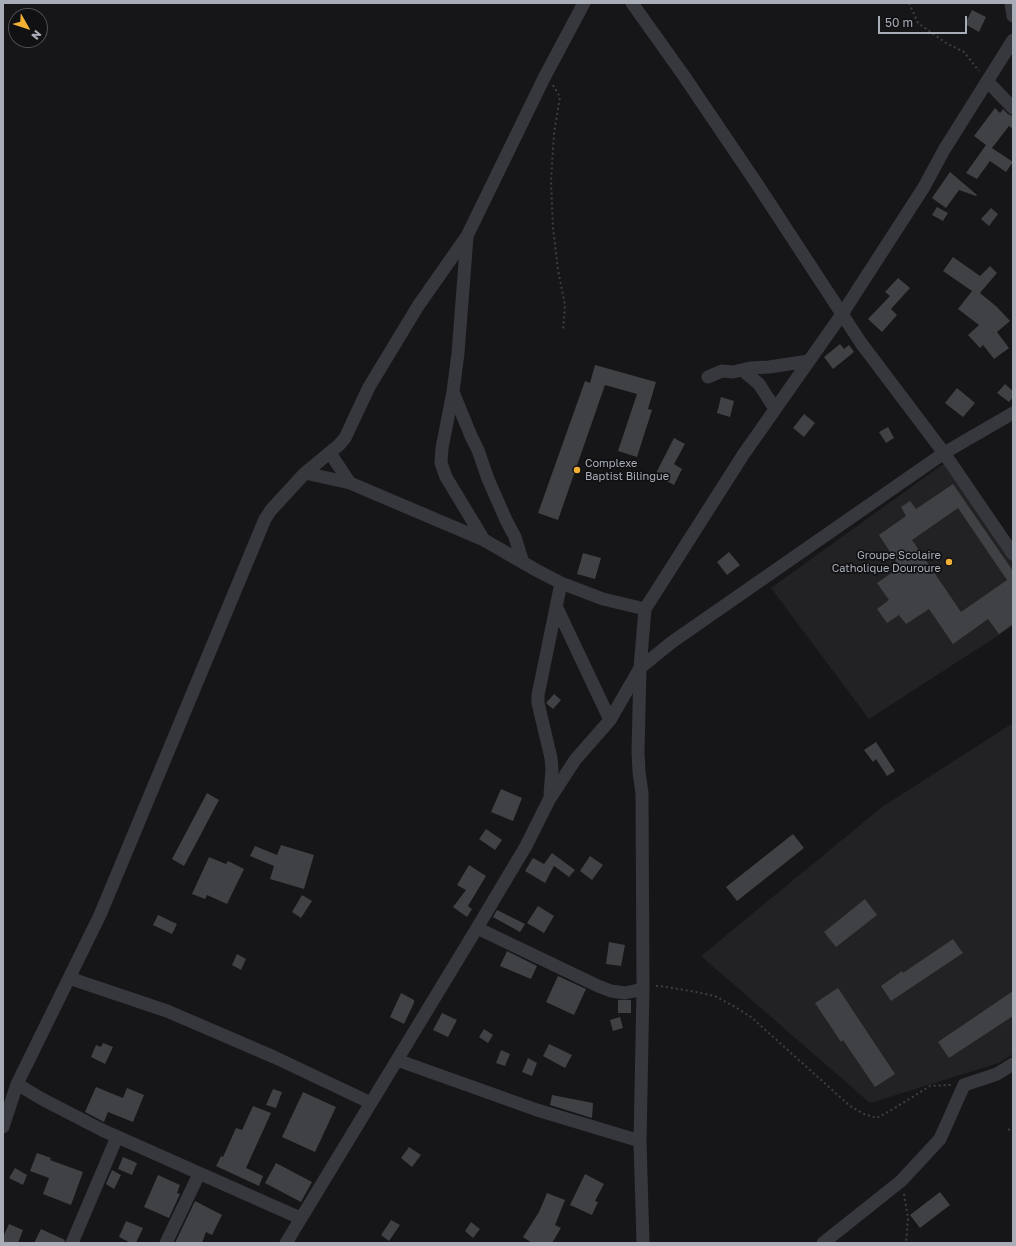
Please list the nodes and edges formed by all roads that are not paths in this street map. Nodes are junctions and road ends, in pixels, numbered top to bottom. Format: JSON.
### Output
{"nodes":[{"id":1,"x":584,"y":3,"type":"edge"},
{"id":2,"x":632,"y":3,"type":"edge"},
{"id":3,"x":1011,"y":3,"type":"edge"},
{"id":4,"x":1013,"y":16,"type":"edge"},
{"id":5,"x":1013,"y":40,"type":"edge"},
{"id":6,"x":987,"y":81,"type":"junction"},
{"id":7,"x":1013,"y":108,"type":"edge"},
{"id":8,"x":467,"y":236,"type":"junction"},
{"id":9,"x":842,"y":314,"type":"junction"},
{"id":10,"x":809,"y":361,"type":"junction"},
{"id":11,"x":744,"y":370,"type":"junction"},
{"id":12,"x":708,"y":378,"type":"dead end"},
{"id":13,"x":453,"y":392,"type":"junction"},
{"id":14,"x":775,"y":409,"type":"junction"},
{"id":15,"x":1013,"y":413,"type":"edge"},
{"id":16,"x":330,"y":453,"type":"junction"},
{"id":17,"x":944,"y":453,"type":"junction"},
{"id":18,"x":305,"y":473,"type":"junction"},
{"id":19,"x":350,"y":483,"type":"junction"},
{"id":20,"x":484,"y":540,"type":"junction"},
{"id":21,"x":1013,"y":554,"type":"edge"},
{"id":22,"x":523,"y":563,"type":"junction"},
{"id":23,"x":562,"y":583,"type":"junction"},
{"id":24,"x":557,"y":608,"type":"junction"},
{"id":25,"x":645,"y":609,"type":"junction"},
{"id":26,"x":640,"y":668,"type":"junction"},
{"id":27,"x":610,"y":720,"type":"junction"},
{"id":28,"x":549,"y":800,"type":"junction"},
{"id":29,"x":477,"y":928,"type":"junction"},
{"id":30,"x":70,"y":978,"type":"junction"},
{"id":31,"x":643,"y":989,"type":"junction"},
{"id":32,"x":397,"y":1060,"type":"junction"},
{"id":33,"x":1013,"y":1064,"type":"edge"},
{"id":34,"x":18,"y":1084,"type":"junction"},
{"id":35,"x":371,"y":1103,"type":"junction"},
{"id":36,"x":3,"y":1127,"type":"edge"},
{"id":37,"x":116,"y":1137,"type":"junction"},
{"id":38,"x":640,"y":1140,"type":"junction"},
{"id":39,"x":199,"y":1174,"type":"junction"},
{"id":40,"x":300,"y":1218,"type":"junction"},
{"id":41,"x":72,"y":1243,"type":"edge"},
{"id":42,"x":166,"y":1243,"type":"edge"},
{"id":43,"x":286,"y":1243,"type":"edge"},
{"id":44,"x":643,"y":1243,"type":"edge"},
{"id":45,"x":823,"y":1243,"type":"edge"}],
"edges":[{"from":1,"to":8,"type":"street"},
{"from":2,"to":9,"type":"street"},
{"from":3,"to":4,"type":"street"},
{"from":5,"to":6,"type":"street"},
{"from":6,"to":7,"type":"street"},
{"from":6,"to":9,"type":"street"},
{"from":8,"to":13,"type":"street"},
{"from":8,"to":16,"type":"street"},
{"from":9,"to":10,"type":"street"},
{"from":9,"to":17,"type":"street"},
{"from":10,"to":11,"type":"street"},
{"from":10,"to":14,"type":"street"},
{"from":11,"to":12,"type":"street"},
{"from":11,"to":14,"type":"street"},
{"from":13,"to":20,"type":"street"},
{"from":13,"to":22,"type":"street"},
{"from":14,"to":25,"type":"street"},
{"from":15,"to":17,"type":"street"},
{"from":16,"to":18,"type":"street"},
{"from":16,"to":19,"type":"street"},
{"from":17,"to":21,"type":"street"},
{"from":17,"to":26,"type":"street"},
{"from":18,"to":19,"type":"street"},
{"from":18,"to":30,"type":"street"},
{"from":19,"to":20,"type":"street"},
{"from":20,"to":22,"type":"street"},
{"from":22,"to":23,"type":"street"},
{"from":23,"to":24,"type":"street"},
{"from":23,"to":25,"type":"street"},
{"from":24,"to":27,"type":"street"},
{"from":24,"to":28,"type":"street"},
{"from":25,"to":26,"type":"street"},
{"from":26,"to":27,"type":"street"},
{"from":26,"to":31,"type":"street"},
{"from":27,"to":28,"type":"street"},
{"from":28,"to":29,"type":"street"},
{"from":29,"to":31,"type":"street"},
{"from":29,"to":32,"type":"street"},
{"from":30,"to":34,"type":"street"},
{"from":30,"to":35,"type":"street"},
{"from":31,"to":38,"type":"street"},
{"from":32,"to":35,"type":"street"},
{"from":32,"to":38,"type":"street"},
{"from":33,"to":45,"type":"street"},
{"from":34,"to":36,"type":"street"},
{"from":34,"to":37,"type":"street"},
{"from":35,"to":40,"type":"street"},
{"from":37,"to":39,"type":"street"},
{"from":37,"to":41,"type":"street"},
{"from":38,"to":44,"type":"street"},
{"from":39,"to":40,"type":"street"},
{"from":39,"to":42,"type":"street"},
{"from":40,"to":43,"type":"street"}]}
